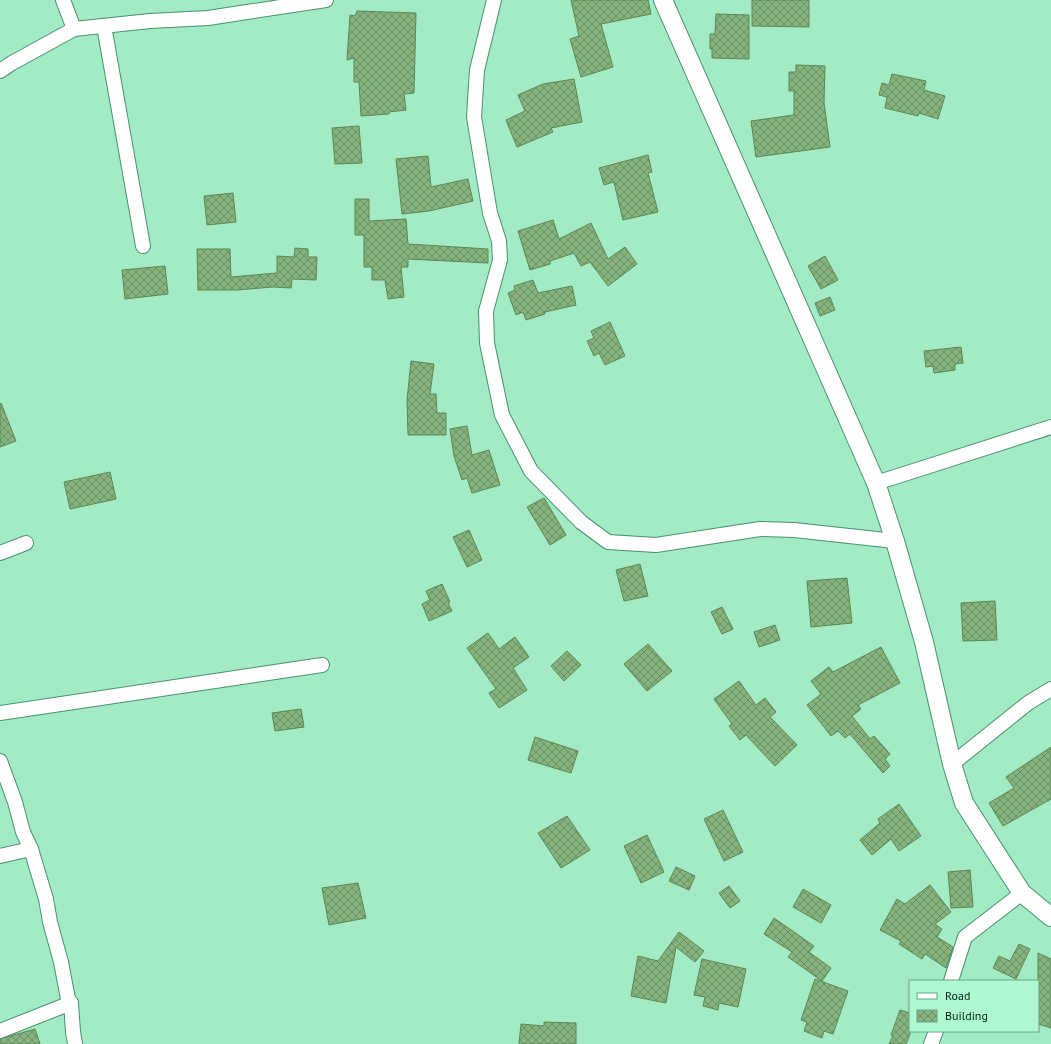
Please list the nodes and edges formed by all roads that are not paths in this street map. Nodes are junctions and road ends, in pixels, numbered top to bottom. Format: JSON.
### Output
{"nodes":[{"id":1,"x":63,"y":0,"type":"edge"},
{"id":2,"x":326,"y":0,"type":"edge"},
{"id":3,"x":494,"y":0,"type":"edge"},
{"id":4,"x":663,"y":0,"type":"edge"},
{"id":5,"x":104,"y":26,"type":"junction"},
{"id":6,"x":74,"y":29,"type":"junction"},
{"id":7,"x":0,"y":70,"type":"edge"},
{"id":8,"x":144,"y":246,"type":"dead end"},
{"id":9,"x":1051,"y":427,"type":"edge"},
{"id":10,"x":876,"y":483,"type":"junction"},
{"id":11,"x":895,"y":542,"type":"junction"},
{"id":12,"x":26,"y":543,"type":"dead end"},
{"id":13,"x":0,"y":553,"type":"edge"},
{"id":14,"x":322,"y":665,"type":"dead end"},
{"id":15,"x":1051,"y":689,"type":"edge"},
{"id":16,"x":0,"y":713,"type":"edge"},
{"id":17,"x":0,"y":761,"type":"edge"},
{"id":18,"x":952,"y":764,"type":"junction"},
{"id":19,"x":31,"y":849,"type":"junction"},
{"id":20,"x":0,"y":856,"type":"edge"},
{"id":21,"x":1022,"y":893,"type":"junction"},
{"id":22,"x":1051,"y":917,"type":"edge"},
{"id":23,"x":951,"y":980,"type":"edge"},
{"id":24,"x":71,"y":1003,"type":"junction"},
{"id":25,"x":0,"y":1031,"type":"edge"},
{"id":26,"x":936,"y":1032,"type":"edge"},
{"id":27,"x":75,"y":1044,"type":"edge"},
{"id":28,"x":931,"y":1044,"type":"edge"}],
"edges":[{"from":1,"to":6,"type":"street"},
{"from":2,"to":5,"type":"street"},
{"from":3,"to":11,"type":"street"},
{"from":4,"to":10,"type":"street"},
{"from":5,"to":6,"type":"street"},
{"from":5,"to":8,"type":"street"},
{"from":6,"to":7,"type":"street"},
{"from":9,"to":10,"type":"street"},
{"from":10,"to":11,"type":"street"},
{"from":11,"to":18,"type":"street"},
{"from":12,"to":13,"type":"street"},
{"from":14,"to":16,"type":"street"},
{"from":15,"to":18,"type":"street"},
{"from":17,"to":19,"type":"street"},
{"from":18,"to":21,"type":"street"},
{"from":19,"to":20,"type":"street"},
{"from":19,"to":24,"type":"street"},
{"from":21,"to":22,"type":"street"},
{"from":21,"to":23,"type":"street"},
{"from":24,"to":25,"type":"street"},
{"from":24,"to":27,"type":"street"},
{"from":26,"to":28,"type":"street"}]}
